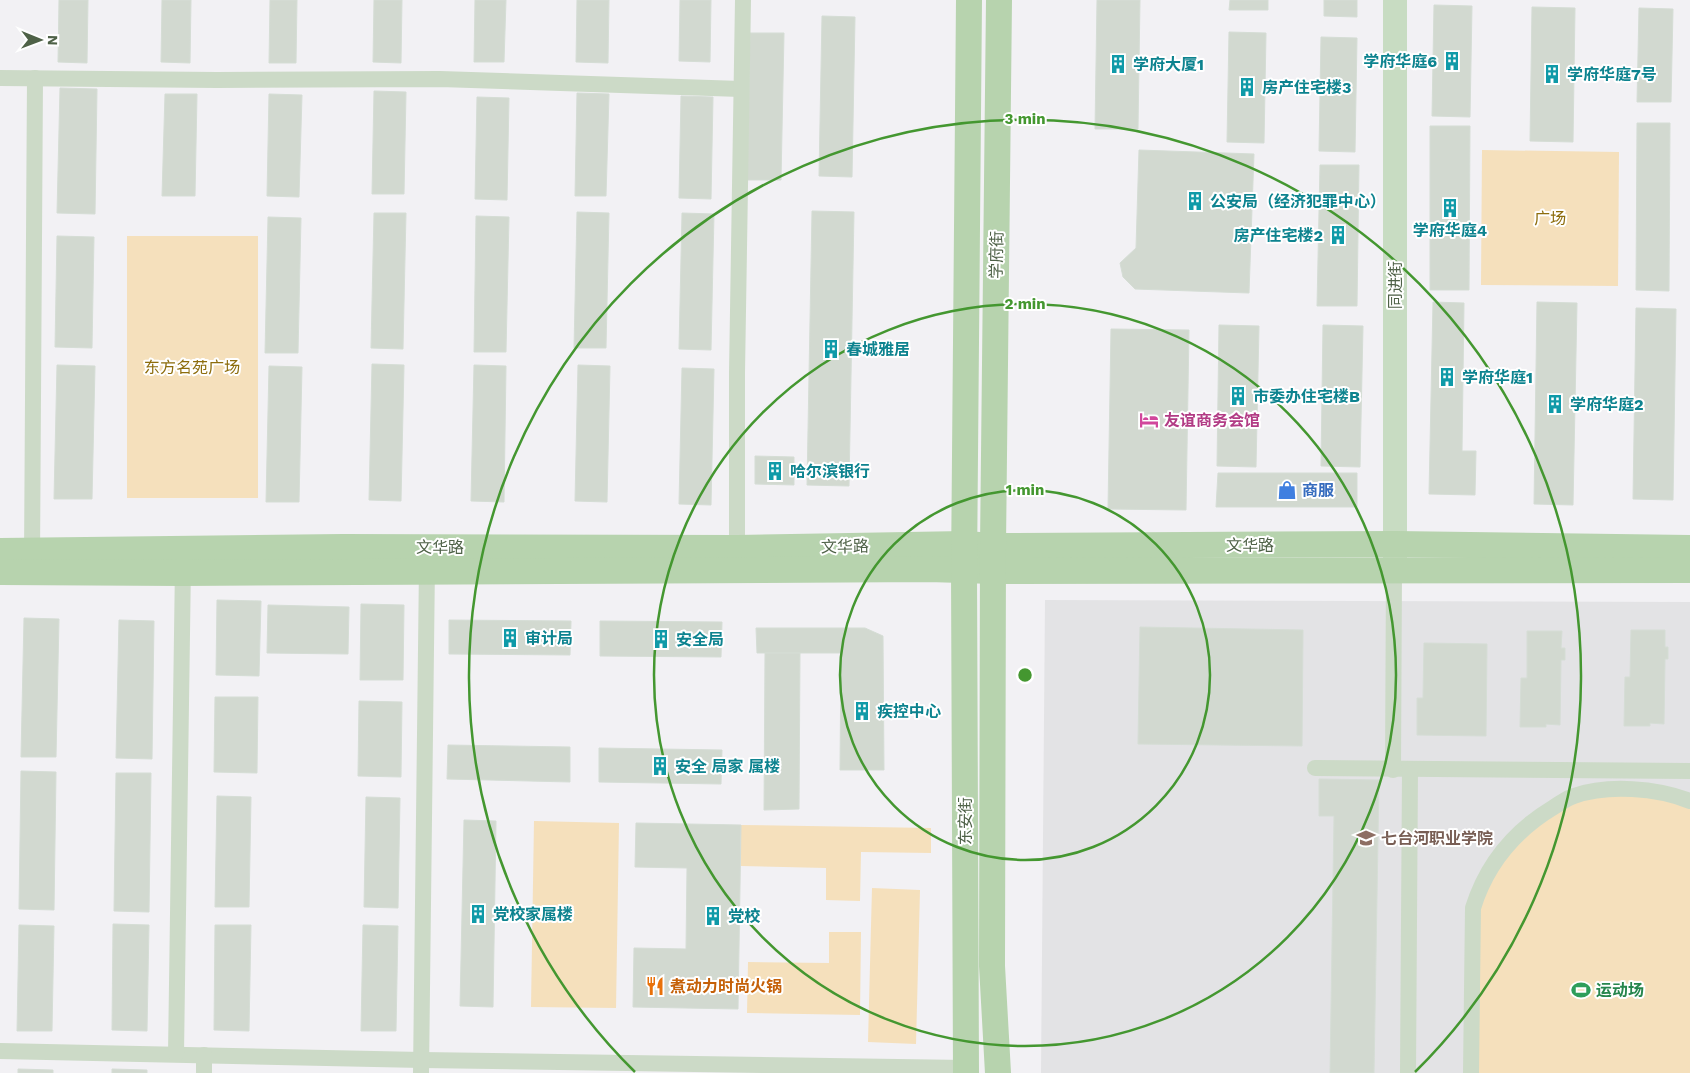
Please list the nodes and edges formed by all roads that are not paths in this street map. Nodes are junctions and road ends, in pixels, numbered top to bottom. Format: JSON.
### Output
{"nodes":[{"id":1,"x":743,"y":0,"type":"edge"},
{"id":2,"x":969,"y":0,"type":"edge"},
{"id":3,"x":999,"y":0,"type":"edge"},
{"id":4,"x":1395,"y":0,"type":"edge"},
{"id":5,"x":0,"y":78,"type":"edge"},
{"id":6,"x":36,"y":78,"type":"junction"},
{"id":7,"x":741,"y":89,"type":"junction"},
{"id":8,"x":966,"y":544,"type":"junction"},
{"id":9,"x":737,"y":548,"type":"junction"},
{"id":10,"x":1690,"y":548,"type":"edge"},
{"id":11,"x":0,"y":551,"type":"edge"},
{"id":12,"x":1395,"y":557,"type":"junction"},
{"id":13,"x":994,"y":558,"type":"junction"},
{"id":14,"x":427,"y":560,"type":"junction"},
{"id":15,"x":183,"y":561,"type":"junction"},
{"id":16,"x":32,"y":562,"type":"junction"},
{"id":17,"x":964,"y":570,"type":"junction"},
{"id":18,"x":1690,"y":570,"type":"edge"},
{"id":19,"x":0,"y":572,"type":"edge"},
{"id":20,"x":1315,"y":768,"type":"dead end"},
{"id":21,"x":1410,"y":769,"type":"junction"},
{"id":22,"x":1393,"y":770,"type":"junction"},
{"id":23,"x":1690,"y":771,"type":"edge"},
{"id":24,"x":1690,"y":801,"type":"edge"},
{"id":25,"x":0,"y":1051,"type":"edge"},
{"id":26,"x":176,"y":1054,"type":"junction"},
{"id":27,"x":204,"y":1055,"type":"junction"},
{"id":28,"x":421,"y":1067,"type":"edge"},
{"id":29,"x":966,"y":1071,"type":"edge"},
{"id":30,"x":204,"y":1073,"type":"edge"},
{"id":31,"x":998,"y":1073,"type":"edge"},
{"id":32,"x":1408,"y":1073,"type":"edge"},
{"id":33,"x":1471,"y":1073,"type":"edge"}],
"edges":[{"from":1,"to":7,"type":"street"},
{"from":2,"to":8,"type":"main road","name":"学府街"},
{"from":3,"to":13,"type":"main road","name":"学府街"},
{"from":4,"to":12,"type":"street","name":"同进街"},
{"from":5,"to":6,"type":"street"},
{"from":6,"to":7,"type":"street"},
{"from":6,"to":16,"type":"street"},
{"from":7,"to":9,"type":"street"},
{"from":8,"to":9,"type":"main road","name":"文华路"},
{"from":8,"to":13,"type":"main road","name":"文华路"},
{"from":8,"to":17,"type":"main road","name":"学府街"},
{"from":9,"to":14,"type":"main road","name":"文华路"},
{"from":10,"to":12,"type":"main road","name":"文华路"},
{"from":11,"to":16,"type":"main road","name":"文华路"},
{"from":12,"to":13,"type":"main road","name":"文华路"},
{"from":12,"to":18,"type":"main road","name":"文华路"},
{"from":12,"to":22,"type":"street"},
{"from":13,"to":17,"type":"main road","name":"文华路"},
{"from":13,"to":31,"type":"main road","name":"东安街"},
{"from":14,"to":15,"type":"main road","name":"文华路"},
{"from":14,"to":17,"type":"main road","name":"文华路"},
{"from":14,"to":28,"type":"street"},
{"from":15,"to":16,"type":"main road","name":"文华路"},
{"from":15,"to":26,"type":"street"},
{"from":16,"to":19,"type":"main road","name":"文华路"},
{"from":17,"to":29,"type":"main road","name":"东安街"},
{"from":20,"to":22,"type":"street"},
{"from":21,"to":22,"type":"street"},
{"from":21,"to":23,"type":"street"},
{"from":21,"to":32,"type":"street"},
{"from":24,"to":33,"type":"street"},
{"from":25,"to":26,"type":"street"},
{"from":26,"to":27,"type":"street"},
{"from":27,"to":28,"type":"street"},
{"from":27,"to":30,"type":"street"},
{"from":28,"to":29,"type":"street"}]}
